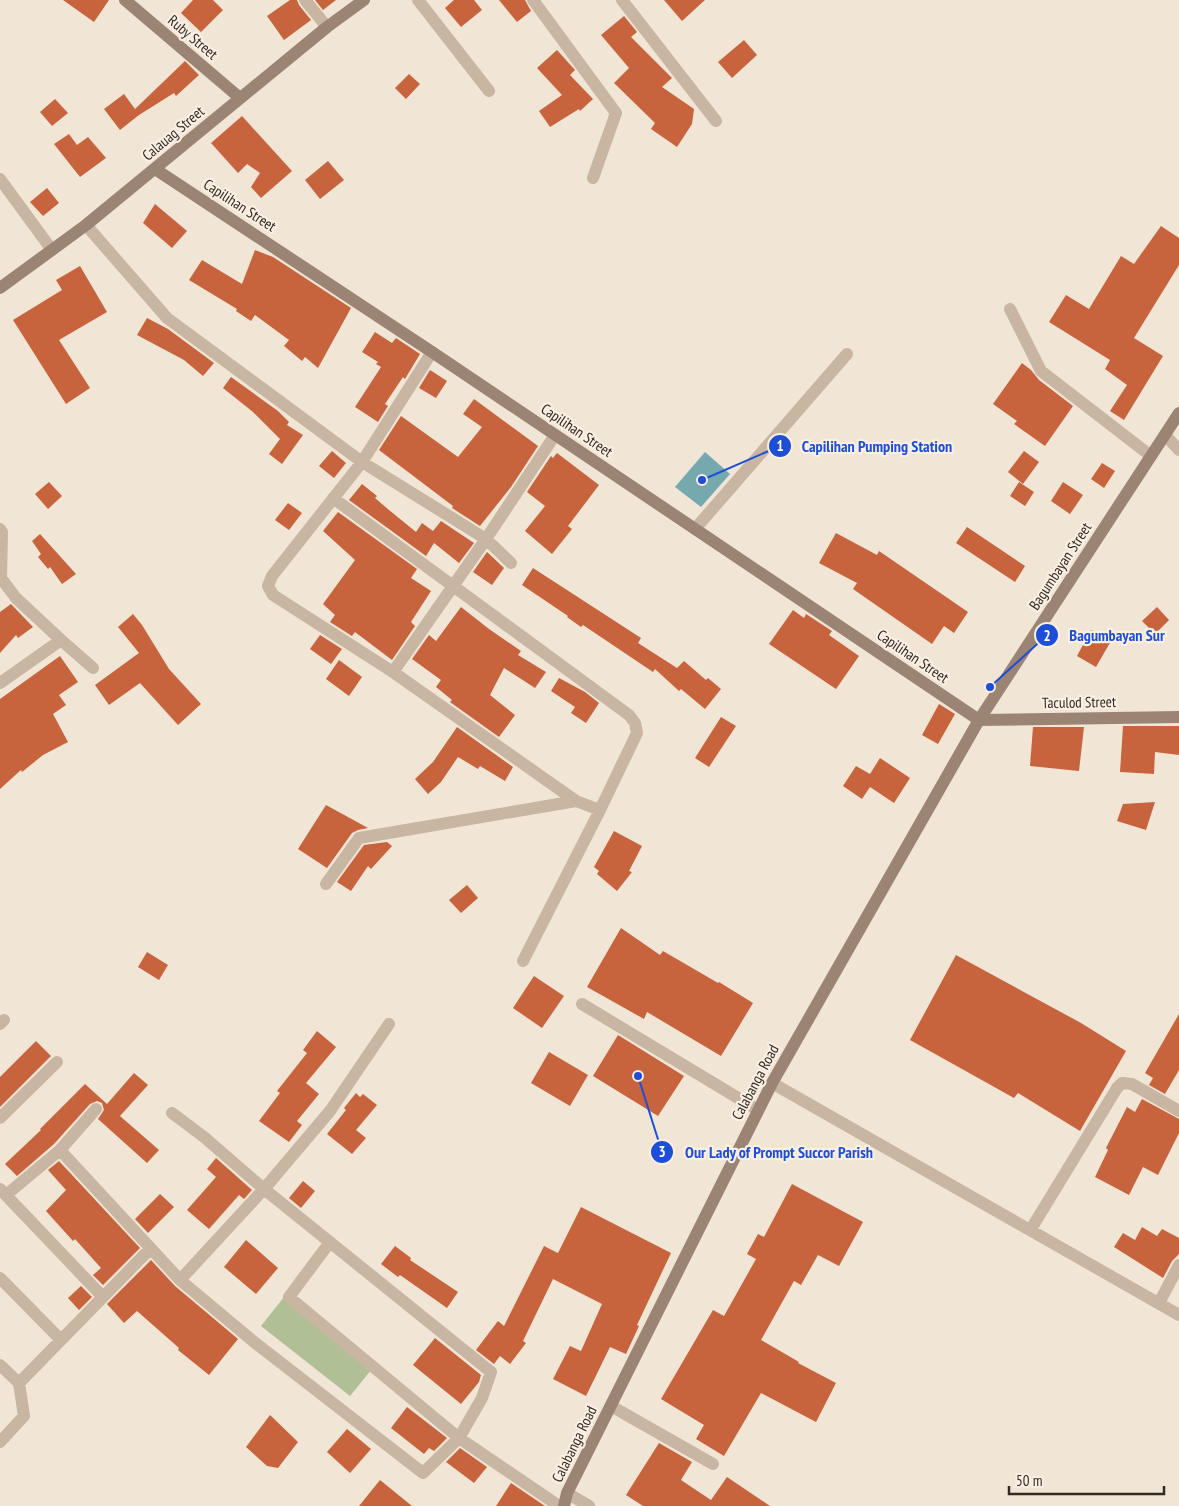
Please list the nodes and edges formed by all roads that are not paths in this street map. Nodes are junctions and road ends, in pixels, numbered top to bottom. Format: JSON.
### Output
{"nodes":[{"id":1,"x":125,"y":0,"type":"edge"},
{"id":2,"x":305,"y":0,"type":"edge"},
{"id":3,"x":364,"y":0,"type":"edge"},
{"id":4,"x":418,"y":0,"type":"edge"},
{"id":5,"x":533,"y":0,"type":"edge"},
{"id":6,"x":622,"y":0,"type":"edge"},
{"id":7,"x":327,"y":27,"type":"junction"},
{"id":8,"x":489,"y":91,"type":"dead end"},
{"id":9,"x":240,"y":98,"type":"junction"},
{"id":10,"x":716,"y":121,"type":"dead end"},
{"id":11,"x":155,"y":169,"type":"junction"},
{"id":12,"x":593,"y":178,"type":"dead end"},
{"id":13,"x":0,"y":179,"type":"edge"},
{"id":14,"x":86,"y":225,"type":"junction"},
{"id":15,"x":52,"y":250,"type":"junction"},
{"id":16,"x":0,"y":288,"type":"edge"},
{"id":17,"x":1010,"y":309,"type":"dead end"},
{"id":18,"x":432,"y":352,"type":"junction"},
{"id":19,"x":847,"y":354,"type":"dead end"},
{"id":20,"x":1179,"y":413,"type":"edge"},
{"id":21,"x":555,"y":435,"type":"junction"},
{"id":22,"x":1165,"y":435,"type":"junction"},
{"id":23,"x":1179,"y":450,"type":"edge"},
{"id":24,"x":1151,"y":456,"type":"junction"},
{"id":25,"x":362,"y":462,"type":"junction"},
{"id":26,"x":333,"y":498,"type":"junction"},
{"id":27,"x":0,"y":529,"type":"edge"},
{"id":28,"x":695,"y":530,"type":"junction"},
{"id":29,"x":486,"y":539,"type":"junction"},
{"id":30,"x":511,"y":563,"type":"dead end"},
{"id":31,"x":452,"y":586,"type":"junction"},
{"id":32,"x":61,"y":640,"type":"junction"},
{"id":33,"x":93,"y":668,"type":"dead end"},
{"id":34,"x":393,"y":672,"type":"junction"},
{"id":35,"x":0,"y":683,"type":"edge"},
{"id":36,"x":1179,"y":717,"type":"edge"},
{"id":37,"x":979,"y":720,"type":"junction"},
{"id":38,"x":939,"y":789,"type":"joint"},
{"id":39,"x":576,"y":801,"type":"junction"},
{"id":40,"x":600,"y":810,"type":"junction"},
{"id":41,"x":326,"y":884,"type":"dead end"},
{"id":42,"x":522,"y":961,"type":"dead end"},
{"id":43,"x":582,"y":1004,"type":"dead end"},
{"id":44,"x":389,"y":1024,"type":"dead end"},
{"id":45,"x":57,"y":1062,"type":"dead end"},
{"id":46,"x":772,"y":1083,"type":"junction"},
{"id":47,"x":96,"y":1109,"type":"dead end"},
{"id":48,"x":758,"y":1110,"type":"junction"},
{"id":49,"x":1179,"y":1111,"type":"edge"},
{"id":50,"x":172,"y":1114,"type":"dead end"},
{"id":51,"x":0,"y":1118,"type":"edge"},
{"id":52,"x":60,"y":1150,"type":"junction"},
{"id":53,"x":264,"y":1189,"type":"junction"},
{"id":54,"x":3,"y":1192,"type":"edge"},
{"id":55,"x":1031,"y":1230,"type":"junction"},
{"id":56,"x":330,"y":1242,"type":"junction"},
{"id":57,"x":150,"y":1249,"type":"junction"},
{"id":58,"x":1179,"y":1265,"type":"edge"},
{"id":59,"x":0,"y":1278,"type":"edge"},
{"id":60,"x":180,"y":1280,"type":"junction"},
{"id":61,"x":103,"y":1297,"type":"junction"},
{"id":62,"x":1159,"y":1302,"type":"junction"},
{"id":63,"x":1179,"y":1314,"type":"edge"},
{"id":64,"x":61,"y":1340,"type":"junction"},
{"id":65,"x":0,"y":1365,"type":"edge"},
{"id":66,"x":19,"y":1383,"type":"junction"},
{"id":67,"x":611,"y":1406,"type":"junction"},
{"id":68,"x":459,"y":1438,"type":"junction"},
{"id":69,"x":0,"y":1442,"type":"edge"},
{"id":70,"x":713,"y":1464,"type":"dead end"},
{"id":71,"x":566,"y":1500,"type":"edge"},
{"id":72,"x":559,"y":1506,"type":"edge"},
{"id":73,"x":589,"y":1506,"type":"edge"}],
"edges":[{"from":1,"to":9,"type":"street","name":"Ruby Street"},
{"from":2,"to":7,"type":"street"},
{"from":3,"to":7,"type":"street","name":"Calauag Street"},
{"from":4,"to":8,"type":"street"},
{"from":5,"to":12,"type":"street"},
{"from":6,"to":10,"type":"street"},
{"from":7,"to":9,"type":"street","name":"Calauag Street"},
{"from":9,"to":11,"type":"street","name":"Calauag Street"},
{"from":11,"to":14,"type":"street","name":"Calauag Street"},
{"from":11,"to":18,"type":"street","name":"Capilihan Street"},
{"from":13,"to":15,"type":"street"},
{"from":14,"to":15,"type":"street","name":"Calauag Street"},
{"from":14,"to":25,"type":"street"},
{"from":15,"to":16,"type":"street","name":"Calauag Street"},
{"from":17,"to":24,"type":"street"},
{"from":18,"to":21,"type":"street","name":"Capilihan Street"},
{"from":18,"to":25,"type":"street"},
{"from":19,"to":28,"type":"street"},
{"from":20,"to":22,"type":"street","name":"Bagumbayan Street"},
{"from":21,"to":28,"type":"street","name":"Capilihan Street"},
{"from":21,"to":29,"type":"street"},
{"from":22,"to":23,"type":"street"},
{"from":22,"to":24,"type":"street","name":"Bagumbayan Street"},
{"from":24,"to":37,"type":"street","name":"Bagumbayan Street"},
{"from":25,"to":26,"type":"street"},
{"from":25,"to":29,"type":"street"},
{"from":26,"to":31,"type":"street"},
{"from":26,"to":34,"type":"street"},
{"from":27,"to":32,"type":"street"},
{"from":28,"to":37,"type":"street","name":"Capilihan Street"},
{"from":29,"to":30,"type":"street"},
{"from":29,"to":31,"type":"street"},
{"from":31,"to":34,"type":"street"},
{"from":31,"to":40,"type":"street"},
{"from":32,"to":33,"type":"street"},
{"from":32,"to":35,"type":"street"},
{"from":34,"to":39,"type":"street"},
{"from":36,"to":37,"type":"street","name":"Taculod Street"},
{"from":37,"to":38,"type":"street","name":"Bagumbayan Street"},
{"from":38,"to":46,"type":"street","name":"Calabanga Road"},
{"from":39,"to":40,"type":"street"},
{"from":39,"to":41,"type":"street"},
{"from":40,"to":42,"type":"street"},
{"from":43,"to":48,"type":"street"},
{"from":44,"to":53,"type":"street"},
{"from":45,"to":51,"type":"street"},
{"from":46,"to":48,"type":"street","name":"Calabanga Road"},
{"from":46,"to":55,"type":"street"},
{"from":47,"to":52,"type":"street"},
{"from":48,"to":67,"type":"street","name":"Calabanga Road"},
{"from":49,"to":55,"type":"street"},
{"from":50,"to":53,"type":"street"},
{"from":52,"to":54,"type":"street"},
{"from":52,"to":57,"type":"street"},
{"from":53,"to":56,"type":"street"},
{"from":53,"to":60,"type":"street"},
{"from":54,"to":61,"type":"street"},
{"from":55,"to":62,"type":"street"},
{"from":56,"to":68,"type":"street"},
{"from":56,"to":68,"type":"street"},
{"from":57,"to":60,"type":"street"},
{"from":57,"to":61,"type":"street"},
{"from":58,"to":62,"type":"street"},
{"from":59,"to":64,"type":"street"},
{"from":60,"to":68,"type":"street"},
{"from":61,"to":64,"type":"street"},
{"from":62,"to":63,"type":"street"},
{"from":64,"to":66,"type":"street"},
{"from":65,"to":66,"type":"street"},
{"from":66,"to":69,"type":"street"},
{"from":67,"to":70,"type":"street"},
{"from":67,"to":71,"type":"street","name":"Calabanga Road"},
{"from":68,"to":72,"type":"street"},
{"from":71,"to":73,"type":"street"}]}
